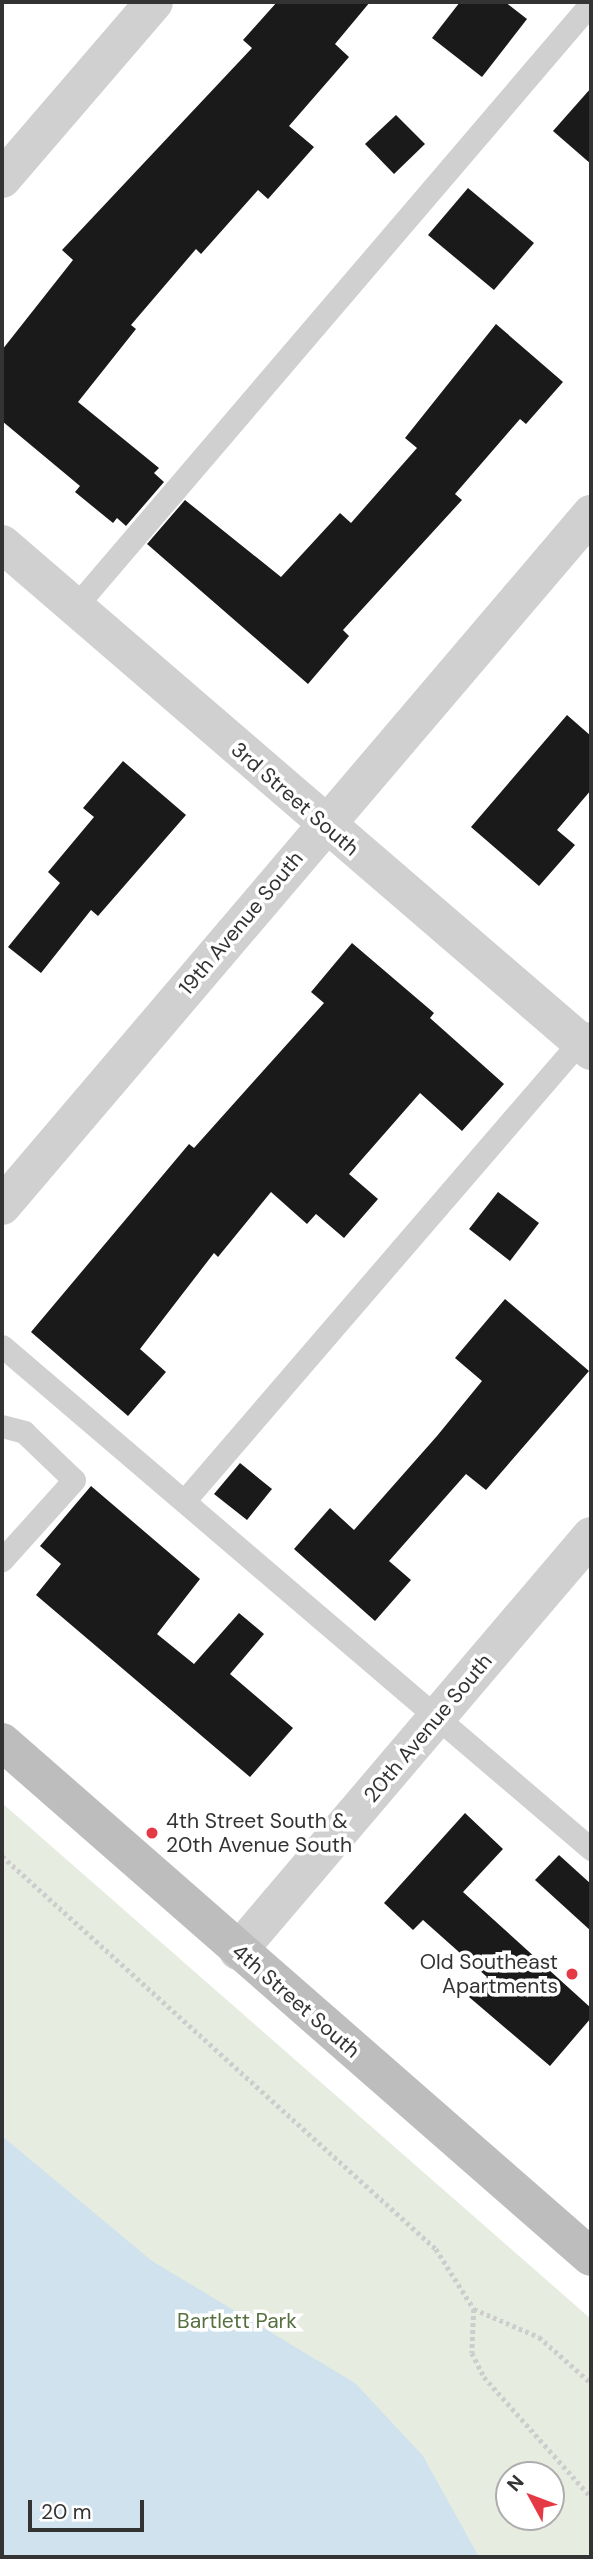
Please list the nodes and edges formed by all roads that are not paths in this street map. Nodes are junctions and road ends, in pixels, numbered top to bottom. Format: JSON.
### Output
{"nodes":[{"id":1,"x":154,"y":2,"type":"edge"},
{"id":2,"x":591,"y":3,"type":"edge"},
{"id":3,"x":2,"y":179,"type":"edge"},
{"id":4,"x":591,"y":514,"type":"edge"},
{"id":5,"x":2,"y":544,"type":"edge"},
{"id":6,"x":75,"y":607,"type":"junction"},
{"id":7,"x":325,"y":824,"type":"junction"},
{"id":8,"x":587,"y":1040,"type":"edge"},
{"id":9,"x":2,"y":1206,"type":"edge"},
{"id":10,"x":2,"y":1346,"type":"edge"},
{"id":11,"x":2,"y":1426,"type":"edge"},
{"id":12,"x":185,"y":1500,"type":"junction"},
{"id":13,"x":591,"y":1536,"type":"edge"},
{"id":14,"x":2,"y":1560,"type":"edge"},
{"id":15,"x":437,"y":1717,"type":"junction"},
{"id":16,"x":2,"y":1742,"type":"edge"},
{"id":17,"x":591,"y":1849,"type":"edge"},
{"id":18,"x":238,"y":1951,"type":"junction"},
{"id":19,"x":591,"y":2257,"type":"edge"}],
"edges":[{"from":1,"to":3,"type":"street"},
{"from":2,"to":6,"type":"lane"},
{"from":4,"to":7,"type":"street","name":"19th Avenue South"},
{"from":5,"to":6,"type":"street","name":"3rd Street South"},
{"from":6,"to":7,"type":"street","name":"3rd Street South"},
{"from":7,"to":8,"type":"street","name":"3rd Street South"},
{"from":7,"to":9,"type":"street","name":"19th Avenue South"},
{"from":8,"to":12,"type":"lane"},
{"from":10,"to":12,"type":"lane"},
{"from":11,"to":14,"type":"lane"},
{"from":12,"to":15,"type":"lane"},
{"from":13,"to":15,"type":"street","name":"20th Avenue South"},
{"from":15,"to":17,"type":"lane"},
{"from":15,"to":18,"type":"street","name":"20th Avenue South"},
{"from":16,"to":18,"type":"main road","name":"4th Street South"},
{"from":18,"to":19,"type":"main road","name":"4th Street South"}]}
